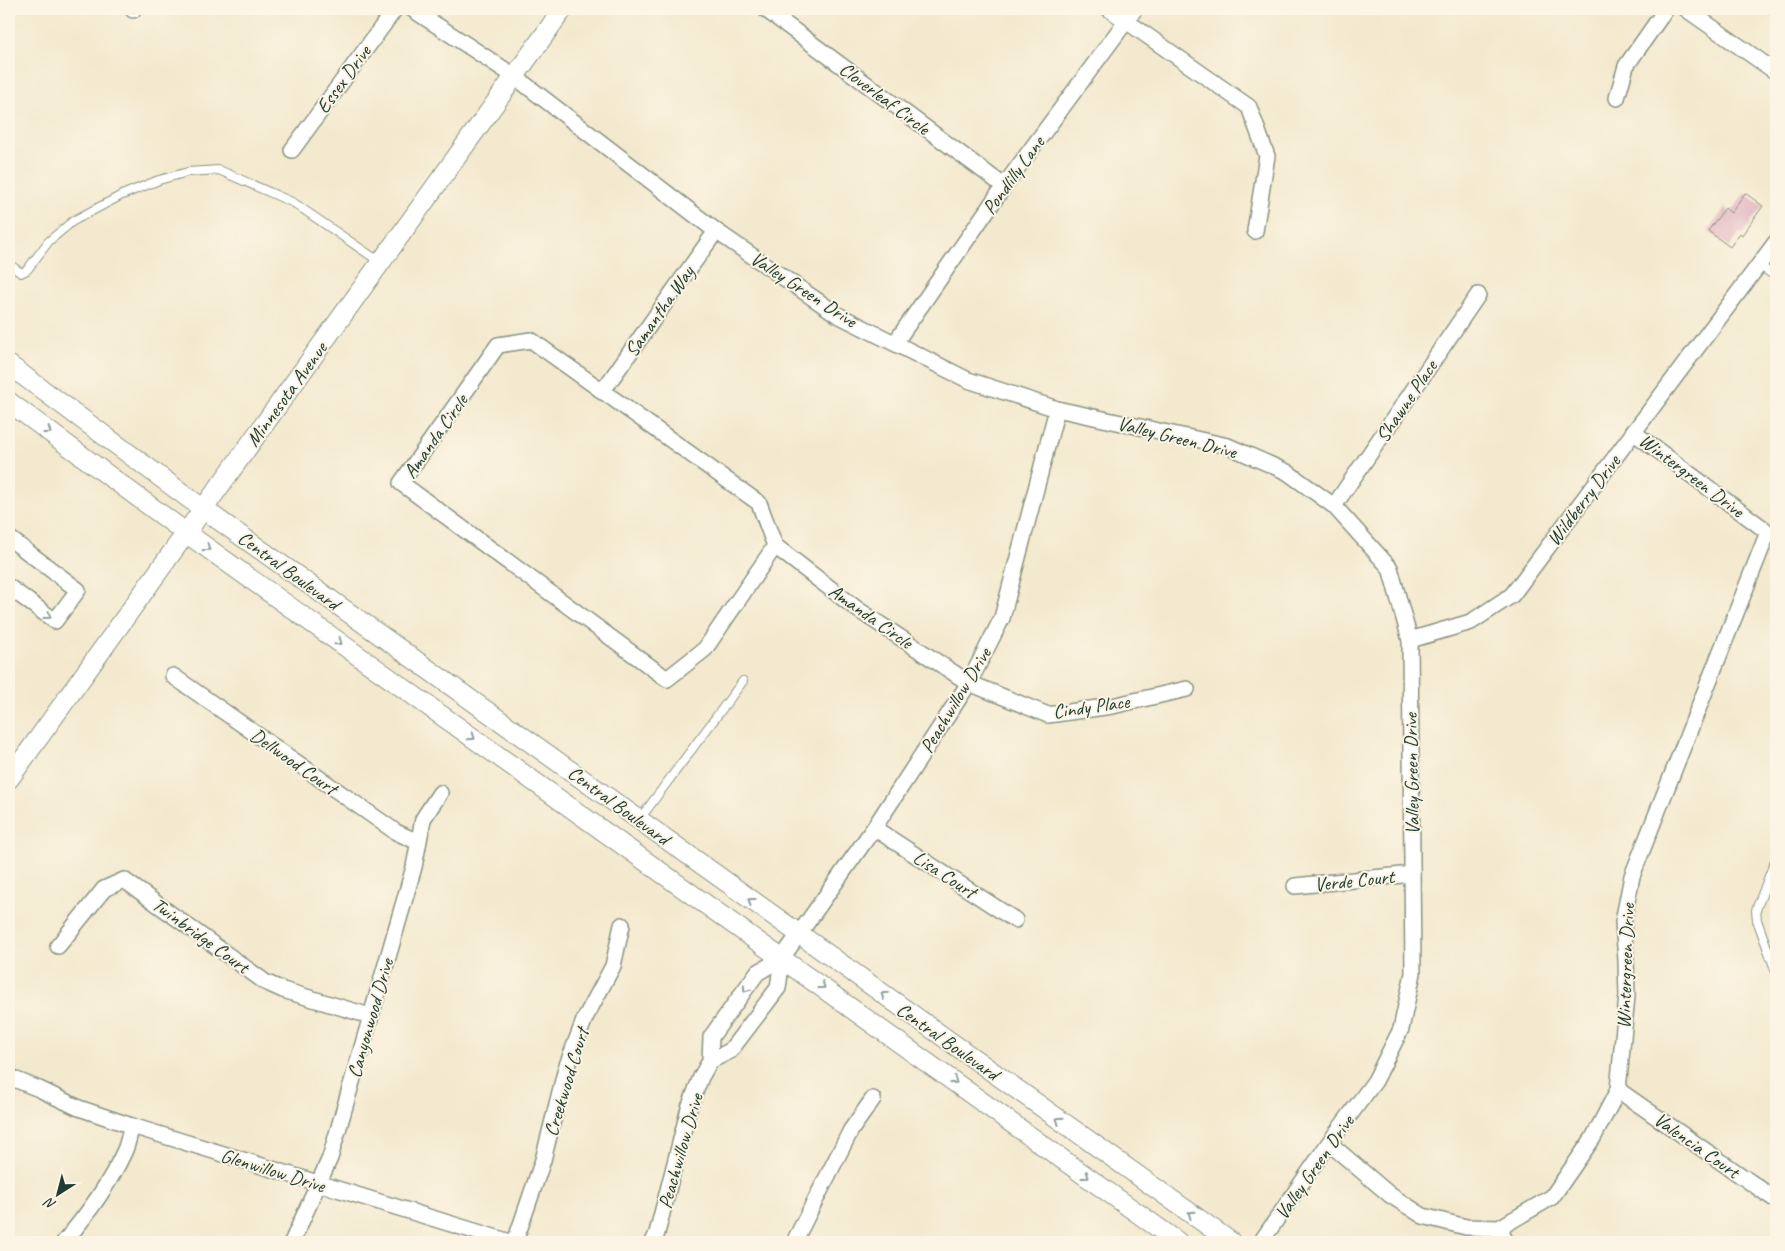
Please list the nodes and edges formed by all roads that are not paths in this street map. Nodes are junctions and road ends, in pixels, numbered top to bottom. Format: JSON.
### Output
{"nodes":[{"id":1,"x":395,"y":9,"type":"edge"},
{"id":2,"x":412,"y":9,"type":"edge"},
{"id":3,"x":563,"y":9,"type":"edge"},
{"id":4,"x":765,"y":9,"type":"edge"},
{"id":5,"x":1109,"y":9,"type":"edge"},
{"id":6,"x":1666,"y":9,"type":"edge"},
{"id":7,"x":1686,"y":9,"type":"edge"},
{"id":8,"x":1130,"y":15,"type":"edge"},
{"id":9,"x":1776,"y":72,"type":"edge"},
{"id":10,"x":514,"y":76,"type":"junction"},
{"id":11,"x":1617,"y":98,"type":"dead end"},
{"id":12,"x":292,"y":150,"type":"dead end"},
{"id":13,"x":1004,"y":186,"type":"junction"},
{"id":14,"x":716,"y":231,"type":"junction"},
{"id":15,"x":1255,"y":231,"type":"dead end"},
{"id":16,"x":1776,"y":242,"type":"edge"},
{"id":17,"x":381,"y":263,"type":"junction"},
{"id":18,"x":9,"y":264,"type":"edge"},
{"id":19,"x":1759,"y":265,"type":"junction"},
{"id":20,"x":1776,"y":277,"type":"edge"},
{"id":21,"x":1478,"y":295,"type":"dead end"},
{"id":22,"x":895,"y":343,"type":"junction"},
{"id":23,"x":9,"y":365,"type":"edge"},
{"id":24,"x":602,"y":392,"type":"junction"},
{"id":25,"x":9,"y":402,"type":"edge"},
{"id":26,"x":1057,"y":409,"type":"junction"},
{"id":27,"x":1633,"y":432,"type":"junction"},
{"id":28,"x":1334,"y":506,"type":"junction"},
{"id":29,"x":202,"y":508,"type":"junction"},
{"id":30,"x":185,"y":532,"type":"junction"},
{"id":31,"x":9,"y":538,"type":"edge"},
{"id":32,"x":775,"y":546,"type":"junction"},
{"id":33,"x":9,"y":587,"type":"edge"},
{"id":34,"x":1410,"y":640,"type":"junction"},
{"id":35,"x":173,"y":676,"type":"dead end"},
{"id":36,"x":743,"y":681,"type":"dead end"},
{"id":37,"x":970,"y":683,"type":"junction"},
{"id":38,"x":1187,"y":689,"type":"dead end"},
{"id":39,"x":9,"y":779,"type":"edge"},
{"id":40,"x":440,"y":793,"type":"dead end"},
{"id":41,"x":639,"y":820,"type":"junction"},
{"id":42,"x":874,"y":828,"type":"junction"},
{"id":43,"x":418,"y":842,"type":"junction"},
{"id":44,"x":1776,"y":858,"type":"edge"},
{"id":45,"x":1412,"y":874,"type":"junction"},
{"id":46,"x":1295,"y":886,"type":"dead end"},
{"id":47,"x":1015,"y":920,"type":"dead end"},
{"id":48,"x":622,"y":925,"type":"dead end"},
{"id":49,"x":799,"y":935,"type":"junction"},
{"id":50,"x":58,"y":946,"type":"dead end"},
{"id":51,"x":782,"y":958,"type":"junction"},
{"id":52,"x":1776,"y":972,"type":"edge"},
{"id":53,"x":370,"y":1016,"type":"junction"},
{"id":54,"x":710,"y":1061,"type":"junction"},
{"id":55,"x":9,"y":1064,"type":"edge"},
{"id":56,"x":9,"y":1077,"type":"edge"},
{"id":57,"x":40,"y":1089,"type":"junction"},
{"id":58,"x":1618,"y":1090,"type":"junction"},
{"id":59,"x":873,"y":1099,"type":"dead end"},
{"id":60,"x":132,"y":1126,"type":"junction"},
{"id":61,"x":1329,"y":1143,"type":"junction"},
{"id":62,"x":318,"y":1184,"type":"junction"},
{"id":63,"x":1776,"y":1200,"type":"edge"},
{"id":64,"x":1499,"y":1228,"type":"junction"},
{"id":65,"x":64,"y":1242,"type":"edge"},
{"id":66,"x":292,"y":1242,"type":"edge"},
{"id":67,"x":510,"y":1242,"type":"edge"},
{"id":68,"x":515,"y":1242,"type":"edge"},
{"id":69,"x":653,"y":1242,"type":"edge"},
{"id":70,"x":794,"y":1242,"type":"edge"},
{"id":71,"x":1178,"y":1242,"type":"edge"},
{"id":72,"x":1231,"y":1242,"type":"edge"},
{"id":73,"x":1261,"y":1242,"type":"edge"},
{"id":74,"x":1506,"y":1242,"type":"edge"}],
"edges":[{"from":1,"to":12,"type":"street","name":"Essex Drive"},
{"from":2,"to":10,"type":"street","name":"Valley Green Drive"},
{"from":3,"to":10,"type":"street","name":"Minnesota Avenue"},
{"from":4,"to":13,"type":"street","name":"Cloverleaf Circle"},
{"from":5,"to":8,"type":"street"},
{"from":6,"to":11,"type":"street"},
{"from":7,"to":9,"type":"street"},
{"from":8,"to":13,"type":"street","name":"Pondlilly Lane"},
{"from":8,"to":15,"type":"street"},
{"from":10,"to":14,"type":"street","name":"Valley Green Drive"},
{"from":10,"to":17,"type":"street","name":"Minnesota Avenue"},
{"from":13,"to":22,"type":"street","name":"Pondlilly Lane"},
{"from":14,"to":22,"type":"street","name":"Valley Green Drive"},
{"from":14,"to":24,"type":"street","name":"Samantha Way"},
{"from":16,"to":19,"type":"street","name":"Wildberry Drive"},
{"from":17,"to":18,"type":"lane"},
{"from":17,"to":29,"type":"street","name":"Minnesota Avenue"},
{"from":19,"to":20,"type":"lane"},
{"from":19,"to":27,"type":"street","name":"Wildberry Drive"},
{"from":21,"to":28,"type":"street","name":"Shawne Place"},
{"from":22,"to":26,"type":"street","name":"Valley Green Drive"},
{"from":23,"to":29,"type":"street","name":"Central Boulevard"},
{"from":24,"to":32,"type":"street","name":"Amanda Circle"},
{"from":24,"to":32,"type":"street","name":"Amanda Circle"},
{"from":25,"to":30,"type":"street","name":"Central Boulevard","one_way":true},
{"from":26,"to":28,"type":"street","name":"Valley Green Drive"},
{"from":26,"to":37,"type":"street","name":"Peachwillow Drive"},
{"from":27,"to":34,"type":"street","name":"Wildberry Drive"},
{"from":27,"to":58,"type":"street","name":"Wintergreen Drive"},
{"from":28,"to":34,"type":"street","name":"Valley Green Drive"},
{"from":29,"to":30,"type":"street","name":"Minnesota Avenue"},
{"from":29,"to":41,"type":"street","name":"Central Boulevard"},
{"from":30,"to":39,"type":"street","name":"Minnesota Avenue"},
{"from":30,"to":51,"type":"street","name":"Central Boulevard","one_way":true},
{"from":33,"to":31,"type":"street","one_way":true},
{"from":32,"to":37,"type":"street","name":"Amanda Circle"},
{"from":34,"to":45,"type":"street","name":"Valley Green Drive"},
{"from":35,"to":43,"type":"street","name":"Dellwood Court"},
{"from":36,"to":41,"type":"lane"},
{"from":37,"to":38,"type":"street","name":"Cindy Place"},
{"from":37,"to":42,"type":"street","name":"Peachwillow Drive"},
{"from":40,"to":43,"type":"street","name":"Canyonwood Drive"},
{"from":49,"to":41,"type":"street","name":"Central Boulevard","one_way":true},
{"from":42,"to":47,"type":"street","name":"Lisa Court"},
{"from":42,"to":49,"type":"street","name":"Peachwillow Drive"},
{"from":43,"to":53,"type":"street","name":"Canyonwood Drive"},
{"from":44,"to":52,"type":"lane"},
{"from":45,"to":46,"type":"street","name":"Verde Court"},
{"from":45,"to":61,"type":"street","name":"Valley Green Drive"},
{"from":48,"to":68,"type":"street","name":"Creekwood Court"},
{"from":49,"to":51,"type":"street","name":"Peachwillow Drive"},
{"from":72,"to":49,"type":"street","name":"Central Boulevard","one_way":true},
{"from":50,"to":53,"type":"street","name":"Twinbridge Court"},
{"from":51,"to":54,"type":"street","name":"Peachwillow Drive","one_way":true},
{"from":51,"to":54,"type":"street","name":"Peachwillow Drive"},
{"from":51,"to":71,"type":"street","name":"Central Boulevard","one_way":true},
{"from":53,"to":62,"type":"street","name":"Canyonwood Drive"},
{"from":54,"to":69,"type":"street","name":"Peachwillow Drive"},
{"from":55,"to":57,"type":"street","name":"Glenwillow Drive"},
{"from":56,"to":57,"type":"street","name":"Glenwillow Drive"},
{"from":57,"to":60,"type":"street","name":"Glenwillow Drive"},
{"from":58,"to":63,"type":"street","name":"Valencia Court"},
{"from":58,"to":64,"type":"street","name":"Wintergreen Drive"},
{"from":59,"to":70,"type":"street"},
{"from":60,"to":62,"type":"street","name":"Glenwillow Drive"},
{"from":60,"to":65,"type":"street"},
{"from":61,"to":64,"type":"street"},
{"from":61,"to":73,"type":"street","name":"Valley Green Drive"},
{"from":62,"to":66,"type":"street","name":"Canyonwood Drive"},
{"from":62,"to":67,"type":"street","name":"Glenwillow Drive"},
{"from":64,"to":74,"type":"street"}]}
